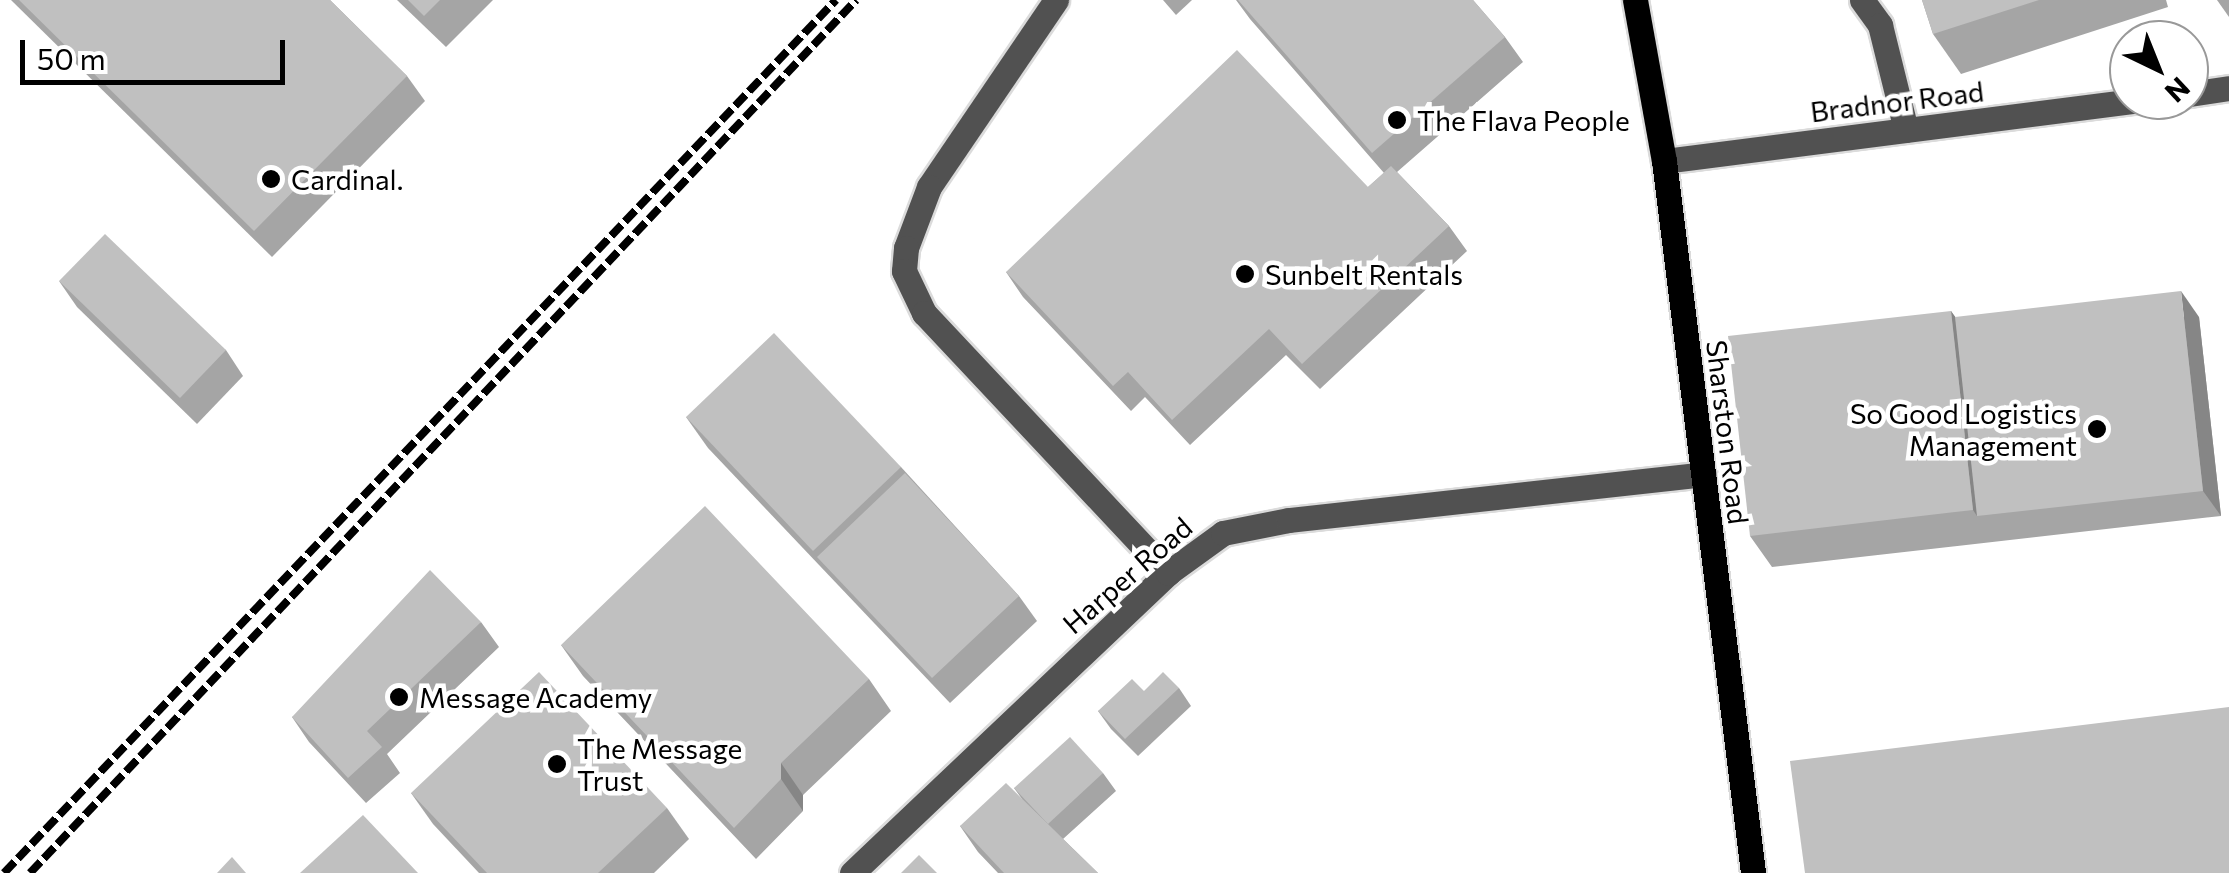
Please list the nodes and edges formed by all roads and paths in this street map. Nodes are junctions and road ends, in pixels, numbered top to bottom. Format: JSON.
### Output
{"nodes":[{"id":1,"x":1056,"y":0,"type":"edge"},
{"id":2,"x":1636,"y":0,"type":"edge"},
{"id":3,"x":1862,"y":0,"type":"edge"},
{"id":4,"x":2109,"y":104,"type":"edge"},
{"id":5,"x":1906,"y":130,"type":"junction"},
{"id":6,"x":1664,"y":161,"type":"junction"},
{"id":7,"x":1703,"y":474,"type":"junction"},
{"id":8,"x":1168,"y":573,"type":"junction"},
{"id":9,"x":852,"y":873,"type":"edge"},
{"id":10,"x":1753,"y":873,"type":"edge"}],
"edges":[{"from":1,"to":8,"type":"street"},
{"from":2,"to":6,"type":"main road","name":"Sharston Road"},
{"from":3,"to":5,"type":"street"},
{"from":4,"to":5,"type":"street","name":"Bradnor Road"},
{"from":5,"to":6,"type":"street","name":"Bradnor Road"},
{"from":6,"to":7,"type":"main road","name":"Sharston Road"},
{"from":7,"to":8,"type":"street","name":"Harper Road"},
{"from":7,"to":10,"type":"main road","name":"Sharston Road"},
{"from":8,"to":9,"type":"street","name":"Harper Road"}]}
